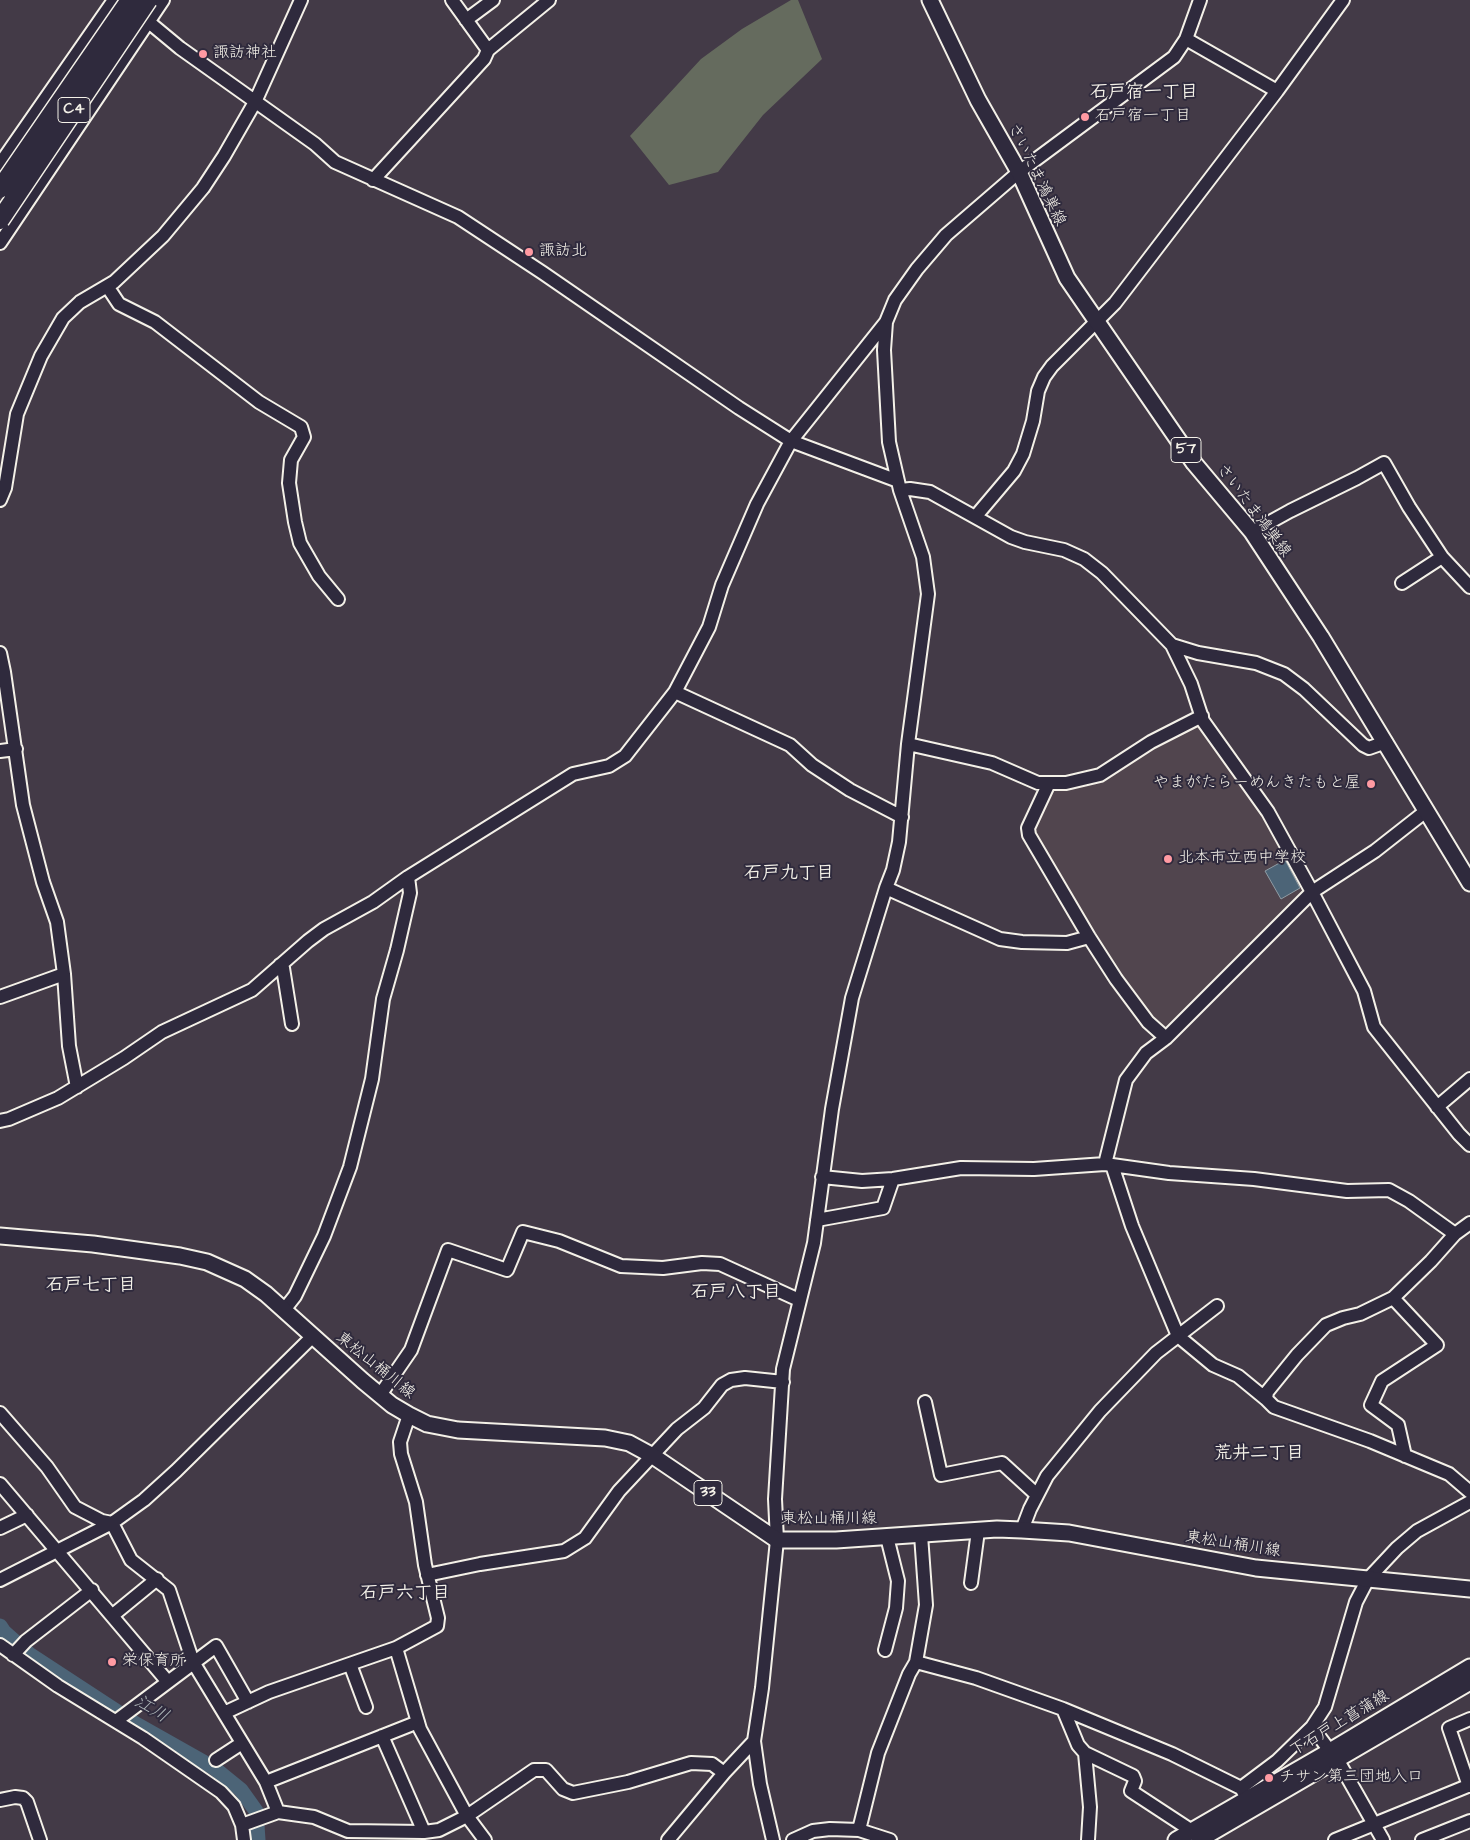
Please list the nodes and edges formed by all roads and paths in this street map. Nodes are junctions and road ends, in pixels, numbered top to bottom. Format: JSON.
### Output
{"nodes":[{"id":1,"x":114,"y":0,"type":"edge"},
{"id":2,"x":121,"y":0,"type":"edge"},
{"id":3,"x":130,"y":0,"type":"edge"},
{"id":4,"x":148,"y":0,"type":"edge"},
{"id":5,"x":163,"y":0,"type":"edge"},
{"id":6,"x":301,"y":0,"type":"edge"},
{"id":7,"x":452,"y":0,"type":"edge"},
{"id":8,"x":492,"y":0,"type":"edge"},
{"id":9,"x":930,"y":0,"type":"edge"},
{"id":10,"x":1200,"y":0,"type":"edge"},
{"id":11,"x":1343,"y":0,"type":"edge"},
{"id":12,"x":543,"y":2,"type":"edge"},
{"id":13,"x":466,"y":20,"type":"junction"},
{"id":14,"x":149,"y":22,"type":"junction"},
{"id":15,"x":1186,"y":39,"type":"junction"},
{"id":16,"x":488,"y":50,"type":"junction"},
{"id":17,"x":1277,"y":91,"type":"junction"},
{"id":18,"x":254,"y":102,"type":"junction"},
{"id":19,"x":0,"y":164,"type":"edge"},
{"id":20,"x":1019,"y":172,"type":"junction"},
{"id":21,"x":373,"y":180,"type":"junction"},
{"id":22,"x":0,"y":189,"type":"edge"},
{"id":23,"x":0,"y":220,"type":"edge"},
{"id":24,"x":0,"y":243,"type":"edge"},
{"id":25,"x":107,"y":286,"type":"junction"},
{"id":26,"x":1095,"y":321,"type":"junction"},
{"id":27,"x":886,"y":322,"type":"junction"},
{"id":28,"x":792,"y":442,"type":"junction"},
{"id":29,"x":899,"y":486,"type":"junction"},
{"id":30,"x":0,"y":500,"type":"edge"},
{"id":31,"x":976,"y":516,"type":"junction"},
{"id":32,"x":1252,"y":532,"type":"junction"},
{"id":33,"x":1442,"y":557,"type":"junction"},
{"id":34,"x":1402,"y":583,"type":"dead end"},
{"id":35,"x":1470,"y":587,"type":"edge"},
{"id":36,"x":338,"y":599,"type":"dead end"},
{"id":37,"x":1172,"y":644,"type":"junction"},
{"id":38,"x":0,"y":653,"type":"edge"},
{"id":39,"x":675,"y":692,"type":"junction"},
{"id":40,"x":1202,"y":716,"type":"junction"},
{"id":41,"x":1386,"y":742,"type":"junction"},
{"id":42,"x":908,"y":744,"type":"junction"},
{"id":43,"x":16,"y":749,"type":"junction"},
{"id":44,"x":0,"y":751,"type":"edge"},
{"id":45,"x":1049,"y":783,"type":"junction"},
{"id":46,"x":1426,"y":811,"type":"junction"},
{"id":47,"x":902,"y":817,"type":"junction"},
{"id":48,"x":408,"y":877,"type":"junction"},
{"id":49,"x":1470,"y":883,"type":"edge"},
{"id":50,"x":886,"y":888,"type":"junction"},
{"id":51,"x":1312,"y":892,"type":"junction"},
{"id":52,"x":1089,"y":937,"type":"junction"},
{"id":53,"x":280,"y":965,"type":"junction"},
{"id":54,"x":64,"y":974,"type":"junction"},
{"id":55,"x":0,"y":997,"type":"edge"},
{"id":56,"x":292,"y":1024,"type":"dead end"},
{"id":57,"x":1166,"y":1038,"type":"junction"},
{"id":58,"x":1470,"y":1079,"type":"edge"},
{"id":59,"x":77,"y":1087,"type":"junction"},
{"id":60,"x":1438,"y":1107,"type":"junction"},
{"id":61,"x":0,"y":1121,"type":"edge"},
{"id":62,"x":1470,"y":1145,"type":"edge"},
{"id":63,"x":1108,"y":1164,"type":"junction"},
{"id":64,"x":822,"y":1177,"type":"junction"},
{"id":65,"x":893,"y":1179,"type":"junction"},
{"id":66,"x":817,"y":1220,"type":"junction"},
{"id":67,"x":1470,"y":1223,"type":"edge"},
{"id":68,"x":1455,"y":1234,"type":"junction"},
{"id":69,"x":0,"y":1236,"type":"edge"},
{"id":70,"x":1394,"y":1298,"type":"junction"},
{"id":71,"x":799,"y":1300,"type":"junction"},
{"id":72,"x":1217,"y":1306,"type":"dead end"},
{"id":73,"x":284,"y":1310,"type":"junction"},
{"id":74,"x":1178,"y":1336,"type":"junction"},
{"id":75,"x":312,"y":1337,"type":"junction"},
{"id":76,"x":782,"y":1382,"type":"junction"},
{"id":77,"x":380,"y":1395,"type":"junction"},
{"id":78,"x":1266,"y":1399,"type":"junction"},
{"id":79,"x":924,"y":1402,"type":"dead end"},
{"id":80,"x":409,"y":1415,"type":"junction"},
{"id":81,"x":2,"y":1418,"type":"edge"},
{"id":82,"x":653,"y":1456,"type":"junction"},
{"id":83,"x":1405,"y":1456,"type":"junction"},
{"id":84,"x":0,"y":1484,"type":"edge"},
{"id":85,"x":1470,"y":1492,"type":"edge"},
{"id":86,"x":1037,"y":1495,"type":"junction"},
{"id":87,"x":1470,"y":1502,"type":"edge"},
{"id":88,"x":27,"y":1515,"type":"junction"},
{"id":89,"x":112,"y":1523,"type":"junction"},
{"id":90,"x":0,"y":1528,"type":"edge"},
{"id":91,"x":1022,"y":1530,"type":"junction"},
{"id":92,"x":978,"y":1531,"type":"junction"},
{"id":93,"x":921,"y":1535,"type":"junction"},
{"id":94,"x":887,"y":1537,"type":"junction"},
{"id":95,"x":777,"y":1540,"type":"junction"},
{"id":96,"x":58,"y":1551,"type":"junction"},
{"id":97,"x":427,"y":1575,"type":"junction"},
{"id":98,"x":157,"y":1579,"type":"junction"},
{"id":99,"x":1368,"y":1579,"type":"junction"},
{"id":100,"x":0,"y":1580,"type":"edge"},
{"id":101,"x":971,"y":1584,"type":"dead end"},
{"id":102,"x":1470,"y":1589,"type":"edge"},
{"id":103,"x":92,"y":1590,"type":"junction"},
{"id":104,"x":113,"y":1615,"type":"junction"},
{"id":105,"x":0,"y":1645,"type":"edge"},
{"id":106,"x":396,"y":1648,"type":"junction"},
{"id":107,"x":885,"y":1650,"type":"dead end"},
{"id":108,"x":13,"y":1655,"type":"junction"},
{"id":109,"x":193,"y":1662,"type":"junction"},
{"id":110,"x":916,"y":1662,"type":"junction"},
{"id":111,"x":350,"y":1664,"type":"junction"},
{"id":112,"x":1470,"y":1667,"type":"edge"},
{"id":113,"x":168,"y":1682,"type":"junction"},
{"id":114,"x":1470,"y":1682,"type":"edge"},
{"id":115,"x":248,"y":1702,"type":"junction"},
{"id":116,"x":366,"y":1707,"type":"dead end"},
{"id":117,"x":1063,"y":1709,"type":"junction"},
{"id":118,"x":224,"y":1714,"type":"junction"},
{"id":119,"x":1470,"y":1719,"type":"edge"},
{"id":120,"x":116,"y":1721,"type":"junction"},
{"id":121,"x":418,"y":1722,"type":"junction"},
{"id":122,"x":1312,"y":1727,"type":"junction"},
{"id":123,"x":382,"y":1736,"type":"junction"},
{"id":124,"x":754,"y":1741,"type":"junction"},
{"id":125,"x":242,"y":1743,"type":"junction"},
{"id":126,"x":1084,"y":1753,"type":"junction"},
{"id":127,"x":1334,"y":1755,"type":"junction"},
{"id":128,"x":216,"y":1760,"type":"dead end"},
{"id":129,"x":724,"y":1773,"type":"junction"},
{"id":130,"x":266,"y":1782,"type":"junction"},
{"id":131,"x":1470,"y":1786,"type":"edge"},
{"id":132,"x":1244,"y":1793,"type":"junction"},
{"id":133,"x":0,"y":1800,"type":"edge"},
{"id":134,"x":278,"y":1812,"type":"junction"},
{"id":135,"x":467,"y":1816,"type":"junction"},
{"id":136,"x":1470,"y":1821,"type":"edge"},
{"id":137,"x":1374,"y":1824,"type":"junction"},
{"id":138,"x":242,"y":1825,"type":"junction"},
{"id":139,"x":859,"y":1830,"type":"junction"},
{"id":140,"x":424,"y":1832,"type":"junction"},
{"id":141,"x":1187,"y":1837,"type":"edge"},
{"id":142,"x":40,"y":1840,"type":"edge"},
{"id":143,"x":244,"y":1840,"type":"edge"},
{"id":144,"x":485,"y":1840,"type":"edge"},
{"id":145,"x":668,"y":1840,"type":"edge"},
{"id":146,"x":773,"y":1840,"type":"edge"},
{"id":147,"x":792,"y":1840,"type":"edge"},
{"id":148,"x":890,"y":1840,"type":"edge"},
{"id":149,"x":1088,"y":1840,"type":"edge"},
{"id":150,"x":1335,"y":1840,"type":"edge"},
{"id":151,"x":1383,"y":1840,"type":"edge"},
{"id":152,"x":1422,"y":1840,"type":"edge"}],
"edges":[{"from":1,"to":19,"type":"street"},
{"from":2,"to":14,"type":"street"},
{"from":3,"to":22,"type":"highway","number":"C4","bridge":true},
{"from":4,"to":23,"type":"highway","number":"C4","bridge":true},
{"from":5,"to":14,"type":"street"},
{"from":6,"to":18,"type":"street"},
{"from":7,"to":13,"type":"street"},
{"from":8,"to":13,"type":"street"},
{"from":9,"to":20,"type":"main road","name":"さいたま鴻巣線","number":"57"},
{"from":10,"to":15,"type":"street"},
{"from":11,"to":17,"type":"street"},
{"from":12,"to":16,"type":"street"},
{"from":13,"to":16,"type":"street"},
{"from":14,"to":18,"type":"street"},
{"from":14,"to":24,"type":"street"},
{"from":15,"to":17,"type":"street"},
{"from":15,"to":20,"type":"street"},
{"from":16,"to":21,"type":"street"},
{"from":17,"to":26,"type":"street"},
{"from":18,"to":21,"type":"street"},
{"from":18,"to":25,"type":"street"},
{"from":20,"to":26,"type":"main road","name":"さいたま鴻巣線","number":"57"},
{"from":20,"to":27,"type":"street"},
{"from":21,"to":28,"type":"street"},
{"from":25,"to":30,"type":"street"},
{"from":25,"to":36,"type":"street"},
{"from":26,"to":31,"type":"street"},
{"from":26,"to":32,"type":"main road","name":"さいたま鴻巣線","number":"57"},
{"from":27,"to":28,"type":"street"},
{"from":27,"to":29,"type":"street"},
{"from":28,"to":29,"type":"street"},
{"from":28,"to":39,"type":"street"},
{"from":29,"to":31,"type":"street"},
{"from":29,"to":42,"type":"street"},
{"from":31,"to":37,"type":"street"},
{"from":32,"to":33,"type":"street"},
{"from":32,"to":41,"type":"main road","name":"さいたま鴻巣線","number":"57"},
{"from":33,"to":34,"type":"street"},
{"from":33,"to":35,"type":"street"},
{"from":37,"to":40,"type":"street"},
{"from":37,"to":41,"type":"street"},
{"from":38,"to":43,"type":"street"},
{"from":39,"to":47,"type":"street"},
{"from":39,"to":48,"type":"street"},
{"from":40,"to":45,"type":"street"},
{"from":40,"to":51,"type":"street"},
{"from":41,"to":46,"type":"main road","name":"さいたま鴻巣線","number":"57"},
{"from":42,"to":45,"type":"street"},
{"from":42,"to":47,"type":"street"},
{"from":43,"to":44,"type":"street"},
{"from":43,"to":54,"type":"street"},
{"from":45,"to":52,"type":"street"},
{"from":46,"to":49,"type":"main road","name":"さいたま鴻巣線","number":"57"},
{"from":46,"to":51,"type":"street"},
{"from":47,"to":50,"type":"street"},
{"from":48,"to":53,"type":"street"},
{"from":48,"to":73,"type":"street"},
{"from":50,"to":52,"type":"street"},
{"from":50,"to":64,"type":"street"},
{"from":51,"to":57,"type":"street"},
{"from":51,"to":60,"type":"street"},
{"from":52,"to":57,"type":"street"},
{"from":53,"to":56,"type":"street"},
{"from":53,"to":59,"type":"street"},
{"from":54,"to":55,"type":"street"},
{"from":54,"to":59,"type":"street"},
{"from":57,"to":63,"type":"street"},
{"from":58,"to":60,"type":"street"},
{"from":59,"to":61,"type":"street"},
{"from":60,"to":62,"type":"street"},
{"from":63,"to":65,"type":"street"},
{"from":63,"to":68,"type":"street"},
{"from":63,"to":74,"type":"street"},
{"from":64,"to":65,"type":"street"},
{"from":64,"to":66,"type":"street"},
{"from":65,"to":66,"type":"street"},
{"from":66,"to":71,"type":"street"},
{"from":67,"to":68,"type":"street"},
{"from":68,"to":70,"type":"street"},
{"from":69,"to":73,"type":"main road","name":"東松山桶川線","number":"33"},
{"from":70,"to":78,"type":"street"},
{"from":70,"to":83,"type":"street"},
{"from":71,"to":76,"type":"street"},
{"from":71,"to":77,"type":"street"},
{"from":72,"to":74,"type":"street"},
{"from":73,"to":75,"type":"main road","name":"東松山桶川線","number":"33"},
{"from":74,"to":78,"type":"street"},
{"from":74,"to":86,"type":"street"},
{"from":75,"to":77,"type":"main road","name":"東松山桶川線","number":"33"},
{"from":75,"to":89,"type":"street"},
{"from":76,"to":82,"type":"street"},
{"from":76,"to":95,"type":"street"},
{"from":77,"to":80,"type":"main road","name":"東松山桶川線","number":"33"},
{"from":78,"to":83,"type":"street"},
{"from":79,"to":86,"type":"street"},
{"from":80,"to":82,"type":"main road","name":"東松山桶川線","number":"33"},
{"from":80,"to":97,"type":"street"},
{"from":81,"to":89,"type":"street"},
{"from":82,"to":95,"type":"main road","name":"東松山桶川線","number":"33"},
{"from":82,"to":97,"type":"street"},
{"from":83,"to":85,"type":"street"},
{"from":84,"to":88,"type":"street"},
{"from":86,"to":91,"type":"street"},
{"from":87,"to":99,"type":"street"},
{"from":88,"to":90,"type":"street"},
{"from":88,"to":96,"type":"street"},
{"from":89,"to":96,"type":"street"},
{"from":89,"to":98,"type":"street"},
{"from":91,"to":92,"type":"main road","name":"東松山桶川線"},
{"from":91,"to":99,"type":"main road","name":"東松山桶川線"},
{"from":92,"to":93,"type":"main road","name":"東松山桶川線"},
{"from":92,"to":101,"type":"street"},
{"from":93,"to":94,"type":"main road","name":"東松山桶川線"},
{"from":93,"to":110,"type":"street"},
{"from":94,"to":95,"type":"main road","name":"東松山桶川線"},
{"from":94,"to":107,"type":"street"},
{"from":95,"to":124,"type":"street"},
{"from":96,"to":100,"type":"street"},
{"from":96,"to":103,"type":"street"},
{"from":97,"to":106,"type":"street"},
{"from":98,"to":104,"type":"street"},
{"from":98,"to":109,"type":"street"},
{"from":99,"to":102,"type":"main road","name":"東松山桶川線"},
{"from":99,"to":122,"type":"street"},
{"from":103,"to":104,"type":"street"},
{"from":103,"to":108,"type":"street"},
{"from":104,"to":113,"type":"street"},
{"from":105,"to":108,"type":"street"},
{"from":106,"to":111,"type":"street"},
{"from":106,"to":121,"type":"street"},
{"from":108,"to":120,"type":"street"},
{"from":109,"to":113,"type":"street"},
{"from":109,"to":115,"type":"street"},
{"from":109,"to":118,"type":"street"},
{"from":110,"to":117,"type":"street"},
{"from":110,"to":139,"type":"street"},
{"from":111,"to":115,"type":"street"},
{"from":111,"to":116,"type":"street"},
{"from":112,"to":127,"type":"main road","name":"下石戸上菖蒲線"},
{"from":113,"to":120,"type":"street"},
{"from":114,"to":127,"type":"main road","name":"下石戸上菖蒲線"},
{"from":115,"to":118,"type":"street"},
{"from":117,"to":126,"type":"street"},
{"from":117,"to":132,"type":"street"},
{"from":118,"to":125,"type":"street"},
{"from":119,"to":131,"type":"street"},
{"from":120,"to":138,"type":"street"},
{"from":121,"to":123,"type":"street"},
{"from":121,"to":135,"type":"street"},
{"from":122,"to":127,"type":"street"},
{"from":122,"to":132,"type":"street"},
{"from":123,"to":130,"type":"street"},
{"from":123,"to":140,"type":"street"},
{"from":124,"to":129,"type":"street"},
{"from":124,"to":146,"type":"street"},
{"from":125,"to":128,"type":"street"},
{"from":125,"to":130,"type":"street"},
{"from":126,"to":141,"type":"street"},
{"from":126,"to":149,"type":"street"},
{"from":127,"to":132,"type":"main road","name":"下石戸上菖蒲線"},
{"from":127,"to":137,"type":"street"},
{"from":127,"to":141,"type":"main road","name":"下石戸上菖蒲線"},
{"from":129,"to":135,"type":"street"},
{"from":129,"to":145,"type":"street"},
{"from":130,"to":134,"type":"street"},
{"from":131,"to":137,"type":"street"},
{"from":132,"to":141,"type":"main road","name":"下石戸上菖蒲線"},
{"from":133,"to":142,"type":"street"},
{"from":134,"to":138,"type":"street"},
{"from":134,"to":140,"type":"street"},
{"from":135,"to":140,"type":"street"},
{"from":135,"to":144,"type":"street"},
{"from":136,"to":152,"type":"street"},
{"from":137,"to":150,"type":"street"},
{"from":137,"to":151,"type":"street"},
{"from":138,"to":143,"type":"street"},
{"from":139,"to":147,"type":"street"},
{"from":139,"to":148,"type":"street"}]}
